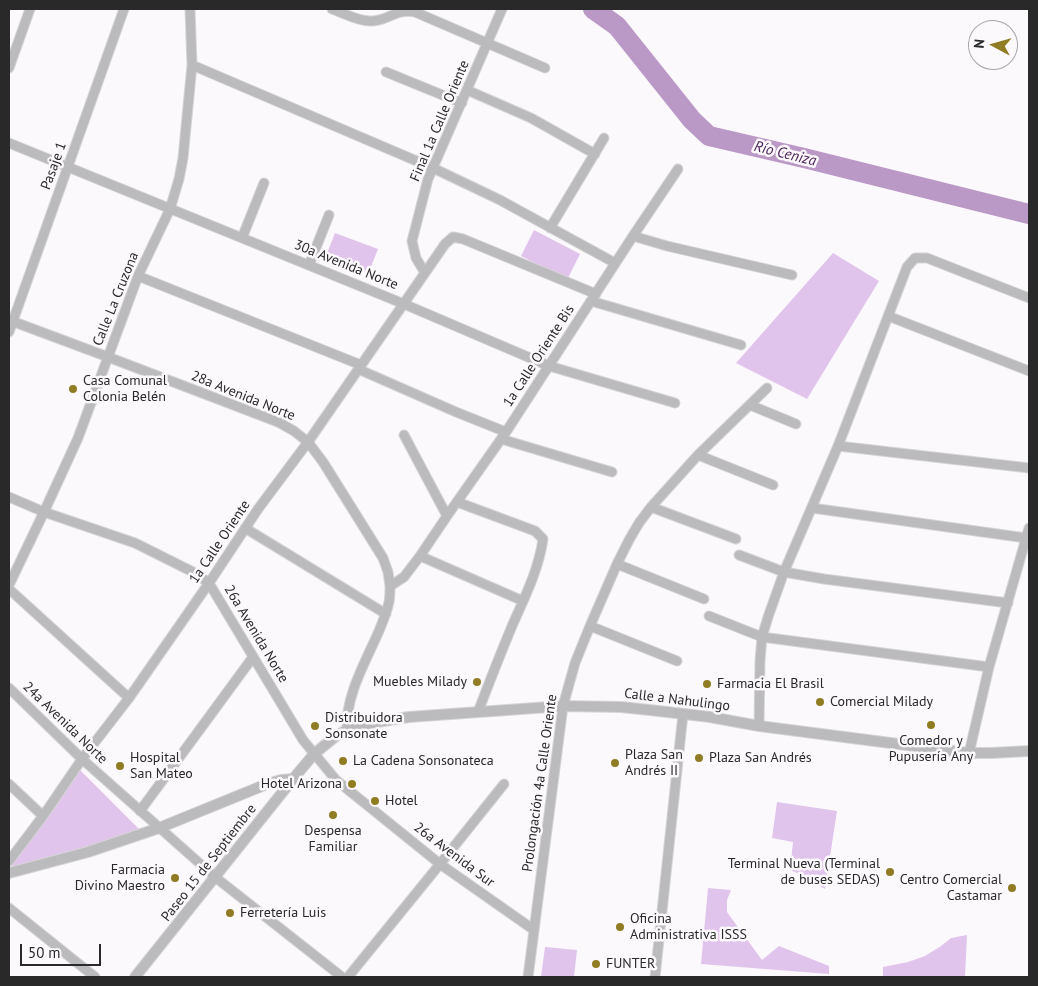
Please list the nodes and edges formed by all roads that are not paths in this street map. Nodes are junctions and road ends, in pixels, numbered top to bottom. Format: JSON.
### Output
{"nodes":[{"id":1,"x":30,"y":9,"type":"edge"},
{"id":2,"x":124,"y":9,"type":"edge"},
{"id":3,"x":190,"y":9,"type":"edge"},
{"id":4,"x":332,"y":9,"type":"edge"},
{"id":5,"x":502,"y":9,"type":"edge"},
{"id":6,"x":488,"y":43,"type":"junction"},
{"id":7,"x":192,"y":65,"type":"junction"},
{"id":8,"x":9,"y":68,"type":"edge"},
{"id":9,"x":545,"y":68,"type":"dead end"},
{"id":10,"x":386,"y":72,"type":"dead end"},
{"id":11,"x":468,"y":90,"type":"junction"},
{"id":12,"x":462,"y":103,"type":"junction"},
{"id":13,"x":604,"y":138,"type":"dead end"},
{"id":14,"x":9,"y":144,"type":"edge"},
{"id":15,"x":594,"y":154,"type":"junction"},
{"id":16,"x":68,"y":167,"type":"junction"},
{"id":17,"x":433,"y":168,"type":"junction"},
{"id":18,"x":678,"y":169,"type":"dead end"},
{"id":19,"x":264,"y":183,"type":"dead end"},
{"id":20,"x":170,"y":208,"type":"junction"},
{"id":21,"x":330,"y":215,"type":"dead end"},
{"id":22,"x":550,"y":228,"type":"junction"},
{"id":23,"x":633,"y":236,"type":"junction"},
{"id":24,"x":242,"y":238,"type":"junction"},
{"id":25,"x":615,"y":263,"type":"junction"},
{"id":26,"x":309,"y":265,"type":"junction"},
{"id":27,"x":426,"y":273,"type":"junction"},
{"id":28,"x":792,"y":275,"type":"dead end"},
{"id":29,"x":138,"y":276,"type":"junction"},
{"id":30,"x":594,"y":298,"type":"junction"},
{"id":31,"x":1029,"y":298,"type":"edge"},
{"id":32,"x":404,"y":304,"type":"junction"},
{"id":33,"x":888,"y":316,"type":"junction"},
{"id":34,"x":11,"y":321,"type":"edge"},
{"id":35,"x":9,"y":332,"type":"edge"},
{"id":36,"x":741,"y":345,"type":"dead end"},
{"id":37,"x":108,"y":357,"type":"junction"},
{"id":38,"x":549,"y":366,"type":"junction"},
{"id":39,"x":359,"y":367,"type":"junction"},
{"id":40,"x":1029,"y":371,"type":"edge"},
{"id":41,"x":767,"y":388,"type":"dead end"},
{"id":42,"x":675,"y":403,"type":"dead end"},
{"id":43,"x":750,"y":404,"type":"junction"},
{"id":44,"x":796,"y":424,"type":"dead end"},
{"id":45,"x":404,"y":435,"type":"dead end"},
{"id":46,"x":504,"y":435,"type":"junction"},
{"id":47,"x":308,"y":442,"type":"junction"},
{"id":48,"x":838,"y":446,"type":"junction"},
{"id":49,"x":698,"y":455,"type":"junction"},
{"id":50,"x":1029,"y":468,"type":"edge"},
{"id":51,"x":612,"y":472,"type":"dead end"},
{"id":52,"x":774,"y":485,"type":"dead end"},
{"id":53,"x":9,"y":497,"type":"edge"},
{"id":54,"x":457,"y":502,"type":"junction"},
{"id":55,"x":652,"y":507,"type":"junction"},
{"id":56,"x":812,"y":508,"type":"junction"},
{"id":57,"x":44,"y":512,"type":"junction"},
{"id":58,"x":447,"y":516,"type":"junction"},
{"id":59,"x":245,"y":528,"type":"junction"},
{"id":60,"x":1029,"y":528,"type":"edge"},
{"id":61,"x":1026,"y":538,"type":"junction"},
{"id":62,"x":736,"y":539,"type":"dead end"},
{"id":63,"x":739,"y":555,"type":"dead end"},
{"id":64,"x":420,"y":556,"type":"junction"},
{"id":65,"x":617,"y":564,"type":"junction"},
{"id":66,"x":784,"y":572,"type":"junction"},
{"id":67,"x":209,"y":583,"type":"junction"},
{"id":68,"x":9,"y":585,"type":"edge"},
{"id":69,"x":390,"y":586,"type":"junction"},
{"id":70,"x":9,"y":589,"type":"edge"},
{"id":71,"x":704,"y":599,"type":"dead end"},
{"id":72,"x":523,"y":601,"type":"junction"},
{"id":73,"x":1008,"y":603,"type":"junction"},
{"id":74,"x":386,"y":614,"type":"junction"},
{"id":75,"x":709,"y":616,"type":"dead end"},
{"id":76,"x":590,"y":626,"type":"junction"},
{"id":77,"x":762,"y":638,"type":"junction"},
{"id":78,"x":253,"y":657,"type":"junction"},
{"id":79,"x":677,"y":661,"type":"dead end"},
{"id":80,"x":989,"y":667,"type":"junction"},
{"id":81,"x":9,"y":688,"type":"edge"},
{"id":82,"x":129,"y":698,"type":"junction"},
{"id":83,"x":563,"y":706,"type":"junction"},
{"id":84,"x":478,"y":712,"type":"junction"},
{"id":85,"x":683,"y":714,"type":"junction"},
{"id":86,"x":759,"y":726,"type":"junction"},
{"id":87,"x":348,"y":730,"type":"junction"},
{"id":88,"x":325,"y":745,"type":"joint"},
{"id":89,"x":1029,"y":751,"type":"edge"},
{"id":90,"x":969,"y":753,"type":"junction"},
{"id":91,"x":314,"y":754,"type":"junction"},
{"id":92,"x":82,"y":760,"type":"junction"},
{"id":93,"x":292,"y":779,"type":"junction"},
{"id":94,"x":336,"y":780,"type":"joint"},
{"id":95,"x":9,"y":784,"type":"edge"},
{"id":96,"x":504,"y":784,"type":"dead end"},
{"id":97,"x":140,"y":811,"type":"junction"},
{"id":98,"x":43,"y":816,"type":"junction"},
{"id":99,"x":159,"y":828,"type":"junction"},
{"id":100,"x":9,"y":862,"type":"edge"},
{"id":101,"x":440,"y":864,"type":"junction"},
{"id":102,"x":9,"y":874,"type":"edge"},
{"id":103,"x":215,"y":877,"type":"junction"},
{"id":104,"x":9,"y":908,"type":"edge"},
{"id":105,"x":534,"y":930,"type":"junction"},
{"id":106,"x":95,"y":977,"type":"edge"},
{"id":107,"x":136,"y":977,"type":"edge"},
{"id":108,"x":342,"y":977,"type":"edge"},
{"id":109,"x":348,"y":977,"type":"edge"},
{"id":110,"x":528,"y":977,"type":"edge"},
{"id":111,"x":655,"y":977,"type":"edge"}],
"edges":[{"from":1,"to":8,"type":"street"},
{"from":2,"to":16,"type":"street","name":"Pasaje 1"},
{"from":3,"to":7,"type":"street","name":"Calle La Cruzona"},
{"from":4,"to":6,"type":"street"},
{"from":5,"to":6,"type":"street","name":"Final 1a Calle Oriente"},
{"from":6,"to":9,"type":"street"},
{"from":6,"to":11,"type":"street","name":"Final 1a Calle Oriente"},
{"from":7,"to":17,"type":"street"},
{"from":7,"to":20,"type":"street","name":"Calle La Cruzona"},
{"from":10,"to":12,"type":"street"},
{"from":11,"to":12,"type":"street","name":"Final 1a Calle Oriente"},
{"from":11,"to":15,"type":"street"},
{"from":12,"to":17,"type":"street","name":"Final 1a Calle Oriente"},
{"from":13,"to":15,"type":"street"},
{"from":14,"to":16,"type":"street","name":"30a Avenida Norte"},
{"from":15,"to":22,"type":"street"},
{"from":16,"to":20,"type":"street","name":"30a Avenida Norte"},
{"from":16,"to":34,"type":"street","name":"Pasaje 1"},
{"from":17,"to":22,"type":"street"},
{"from":17,"to":27,"type":"street","name":"Final 1a Calle Oriente"},
{"from":18,"to":23,"type":"street","name":"1a Calle Oriente Bis"},
{"from":19,"to":24,"type":"street"},
{"from":20,"to":24,"type":"street","name":"30a Avenida Norte"},
{"from":20,"to":29,"type":"street","name":"Calle La Cruzona"},
{"from":21,"to":26,"type":"street"},
{"from":22,"to":25,"type":"street"},
{"from":23,"to":25,"type":"street","name":"1a Calle Oriente Bis"},
{"from":23,"to":28,"type":"street"},
{"from":24,"to":26,"type":"street","name":"30a Avenida Norte"},
{"from":25,"to":30,"type":"street","name":"1a Calle Oriente Bis"},
{"from":26,"to":32,"type":"street","name":"30a Avenida Norte"},
{"from":27,"to":30,"type":"street","name":"1a Calle Oriente"},
{"from":27,"to":32,"type":"street","name":"1a Calle Oriente"},
{"from":29,"to":37,"type":"street","name":"Calle La Cruzona"},
{"from":29,"to":39,"type":"street"},
{"from":30,"to":36,"type":"street"},
{"from":30,"to":38,"type":"street","name":"1a Calle Oriente Bis"},
{"from":31,"to":33,"type":"street"},
{"from":32,"to":38,"type":"street","name":"30a Avenida Norte"},
{"from":32,"to":39,"type":"street","name":"1a Calle Oriente"},
{"from":33,"to":40,"type":"street"},
{"from":33,"to":48,"type":"street"},
{"from":34,"to":35,"type":"street","name":"Pasaje 1"},
{"from":34,"to":37,"type":"street","name":"28a Avenida Norte"},
{"from":37,"to":47,"type":"street","name":"28a Avenida Norte"},
{"from":37,"to":57,"type":"street","name":"Calle La Cruzona"},
{"from":38,"to":42,"type":"street","name":"30a Avenida Norte"},
{"from":38,"to":46,"type":"street","name":"1a Calle Oriente Bis"},
{"from":39,"to":46,"type":"street"},
{"from":39,"to":47,"type":"street","name":"1a Calle Oriente"},
{"from":41,"to":43,"type":"street","name":"Prolongación 4a Calle Oriente"},
{"from":43,"to":44,"type":"street"},
{"from":43,"to":49,"type":"street","name":"Prolongación 4a Calle Oriente"},
{"from":45,"to":58,"type":"street"},
{"from":46,"to":51,"type":"street"},
{"from":46,"to":54,"type":"street","name":"1a Calle Oriente Bis"},
{"from":47,"to":59,"type":"street","name":"1a Calle Oriente"},
{"from":47,"to":69,"type":"street","name":"28a Avenida Norte"},
{"from":48,"to":50,"type":"street"},
{"from":48,"to":56,"type":"street"},
{"from":49,"to":52,"type":"street"},
{"from":49,"to":55,"type":"street","name":"Prolongación 4a Calle Oriente"},
{"from":53,"to":57,"type":"street","name":"26a Avenida Norte"},
{"from":54,"to":58,"type":"street","name":"1a Calle Oriente Bis"},
{"from":54,"to":72,"type":"street"},
{"from":55,"to":62,"type":"street"},
{"from":55,"to":65,"type":"street","name":"Prolongación 4a Calle Oriente"},
{"from":56,"to":61,"type":"street"},
{"from":56,"to":66,"type":"street"},
{"from":57,"to":67,"type":"street","name":"26a Avenida Norte"},
{"from":57,"to":68,"type":"street","name":"Calle La Cruzona"},
{"from":58,"to":64,"type":"street","name":"1a Calle Oriente Bis"},
{"from":59,"to":67,"type":"street","name":"1a Calle Oriente"},
{"from":59,"to":74,"type":"street"},
{"from":60,"to":61,"type":"street"},
{"from":61,"to":73,"type":"street"},
{"from":63,"to":66,"type":"street"},
{"from":64,"to":69,"type":"street","name":"1a Calle Oriente Bis"},
{"from":64,"to":72,"type":"street"},
{"from":65,"to":71,"type":"street"},
{"from":65,"to":76,"type":"street","name":"Prolongación 4a Calle Oriente"},
{"from":66,"to":73,"type":"street"},
{"from":66,"to":77,"type":"street"},
{"from":67,"to":78,"type":"street","name":"26a Avenida Norte"},
{"from":67,"to":82,"type":"street","name":"1a Calle Oriente"},
{"from":69,"to":74,"type":"street"},
{"from":70,"to":82,"type":"street"},
{"from":72,"to":84,"type":"street"},
{"from":73,"to":80,"type":"street"},
{"from":74,"to":87,"type":"street"},
{"from":75,"to":77,"type":"street"},
{"from":76,"to":79,"type":"street"},
{"from":76,"to":83,"type":"street","name":"Prolongación 4a Calle Oriente"},
{"from":77,"to":80,"type":"street"},
{"from":77,"to":86,"type":"street"},
{"from":78,"to":91,"type":"street","name":"26a Avenida Norte"},
{"from":78,"to":97,"type":"street"},
{"from":80,"to":90,"type":"street"},
{"from":81,"to":92,"type":"street","name":"24a Avenida Norte"},
{"from":82,"to":92,"type":"street","name":"1a Calle Oriente"},
{"from":83,"to":84,"type":"street","name":"Calle a Nahulingo"},
{"from":83,"to":85,"type":"street","name":"Calle a Nahulingo"},
{"from":83,"to":105,"type":"street","name":"Prolongación 4a Calle Oriente"},
{"from":84,"to":87,"type":"street","name":"Calle a Nahulingo"},
{"from":85,"to":86,"type":"street","name":"Calle a Nahulingo"},
{"from":85,"to":111,"type":"street"},
{"from":86,"to":90,"type":"street","name":"Calle a Nahulingo"},
{"from":87,"to":88,"type":"street","name":"Calle a Nahulingo"},
{"from":88,"to":91,"type":"street","name":"Paseo 15 de Septiembre"},
{"from":89,"to":90,"type":"street","name":"Calle a Nahulingo"},
{"from":91,"to":93,"type":"street","name":"Paseo 15 de Septiembre"},
{"from":91,"to":94,"type":"street","name":"26a Avenida Norte"},
{"from":92,"to":97,"type":"street","name":"24a Avenida Norte"},
{"from":92,"to":98,"type":"street","name":"1a Calle Oriente"},
{"from":93,"to":99,"type":"street"},
{"from":93,"to":103,"type":"street","name":"Paseo 15 de Septiembre"},
{"from":94,"to":101,"type":"street","name":"26a Avenida Sur"},
{"from":95,"to":98,"type":"street"},
{"from":96,"to":101,"type":"street"},
{"from":97,"to":99,"type":"street","name":"24a Avenida Norte"},
{"from":98,"to":100,"type":"street","name":"1a Calle Oriente"},
{"from":99,"to":102,"type":"street"},
{"from":99,"to":103,"type":"street","name":"24a Avenida Norte"},
{"from":101,"to":105,"type":"street","name":"26a Avenida Sur"},
{"from":101,"to":109,"type":"street"},
{"from":103,"to":107,"type":"street","name":"Paseo 15 de Septiembre"},
{"from":103,"to":108,"type":"street","name":"24a Avenida Norte"},
{"from":104,"to":106,"type":"street"},
{"from":105,"to":110,"type":"street","name":"Prolongación 4a Calle Oriente"}]}
